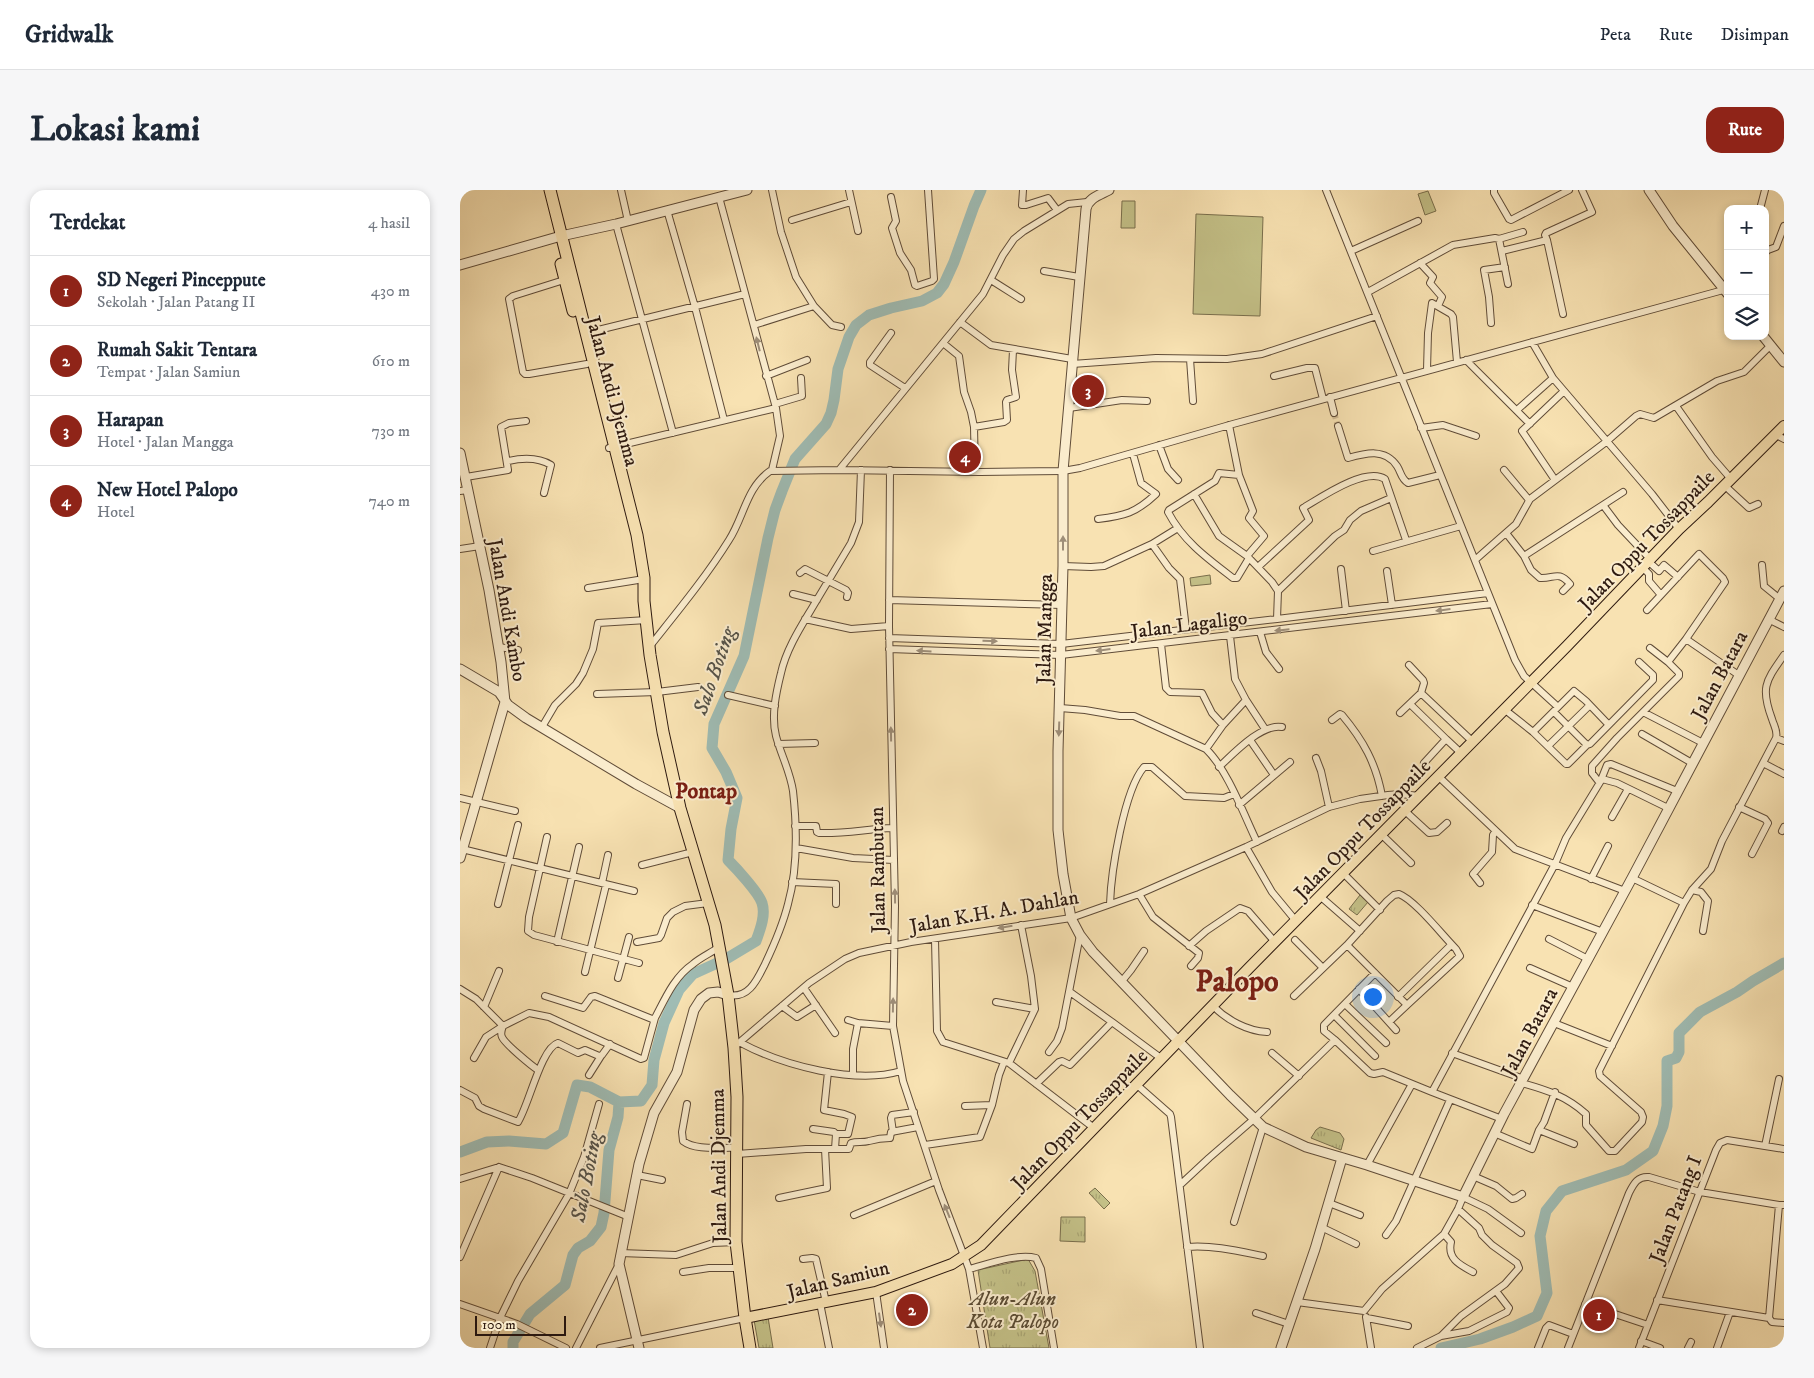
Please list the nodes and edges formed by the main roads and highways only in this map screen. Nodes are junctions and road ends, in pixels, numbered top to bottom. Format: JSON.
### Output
{"nodes":[{"id":1,"x":543,"y":190,"type":"edge"},
{"id":2,"x":550,"y":190,"type":"edge"},
{"id":3,"x":558,"y":237,"type":"junction"},
{"id":4,"x":1784,"y":426,"type":"edge"},
{"id":5,"x":1780,"y":437,"type":"edge"},
{"id":6,"x":612,"y":447,"type":"junction"},
{"id":7,"x":638,"y":553,"type":"junction"},
{"id":8,"x":644,"y":602,"type":"junction"},
{"id":9,"x":965,"y":1256,"type":"joint"},
{"id":10,"x":745,"y":1318,"type":"junction"},
{"id":11,"x":750,"y":1348,"type":"edge"}],
"edges":[{"from":1,"to":3,"type":"highway","name":"Jalan Andi Djemma"},
{"from":2,"to":3,"type":"highway","name":"Jalan Andi Djemma"},
{"from":3,"to":6,"type":"highway","name":"Jalan Andi Djemma"},
{"from":3,"to":6,"type":"highway","name":"Jalan Andi Djemma"},
{"from":4,"to":5,"type":"main road","name":"Jalan Oppu Tossappaile"},
{"from":5,"to":9,"type":"main road","name":"Jalan Oppu Tossappaile"},
{"from":6,"to":7,"type":"highway","name":"Jalan Andi Djemma"},
{"from":7,"to":8,"type":"highway","name":"Jalan Andi Djemma"},
{"from":7,"to":8,"type":"highway","name":"Jalan Andi Djemma"},
{"from":8,"to":10,"type":"highway","name":"Jalan Andi Djemma"},
{"from":9,"to":10,"type":"main road","name":"Jalan Samiun"},
{"from":10,"to":11,"type":"highway","name":"Jalan Andi Djemma"}]}
